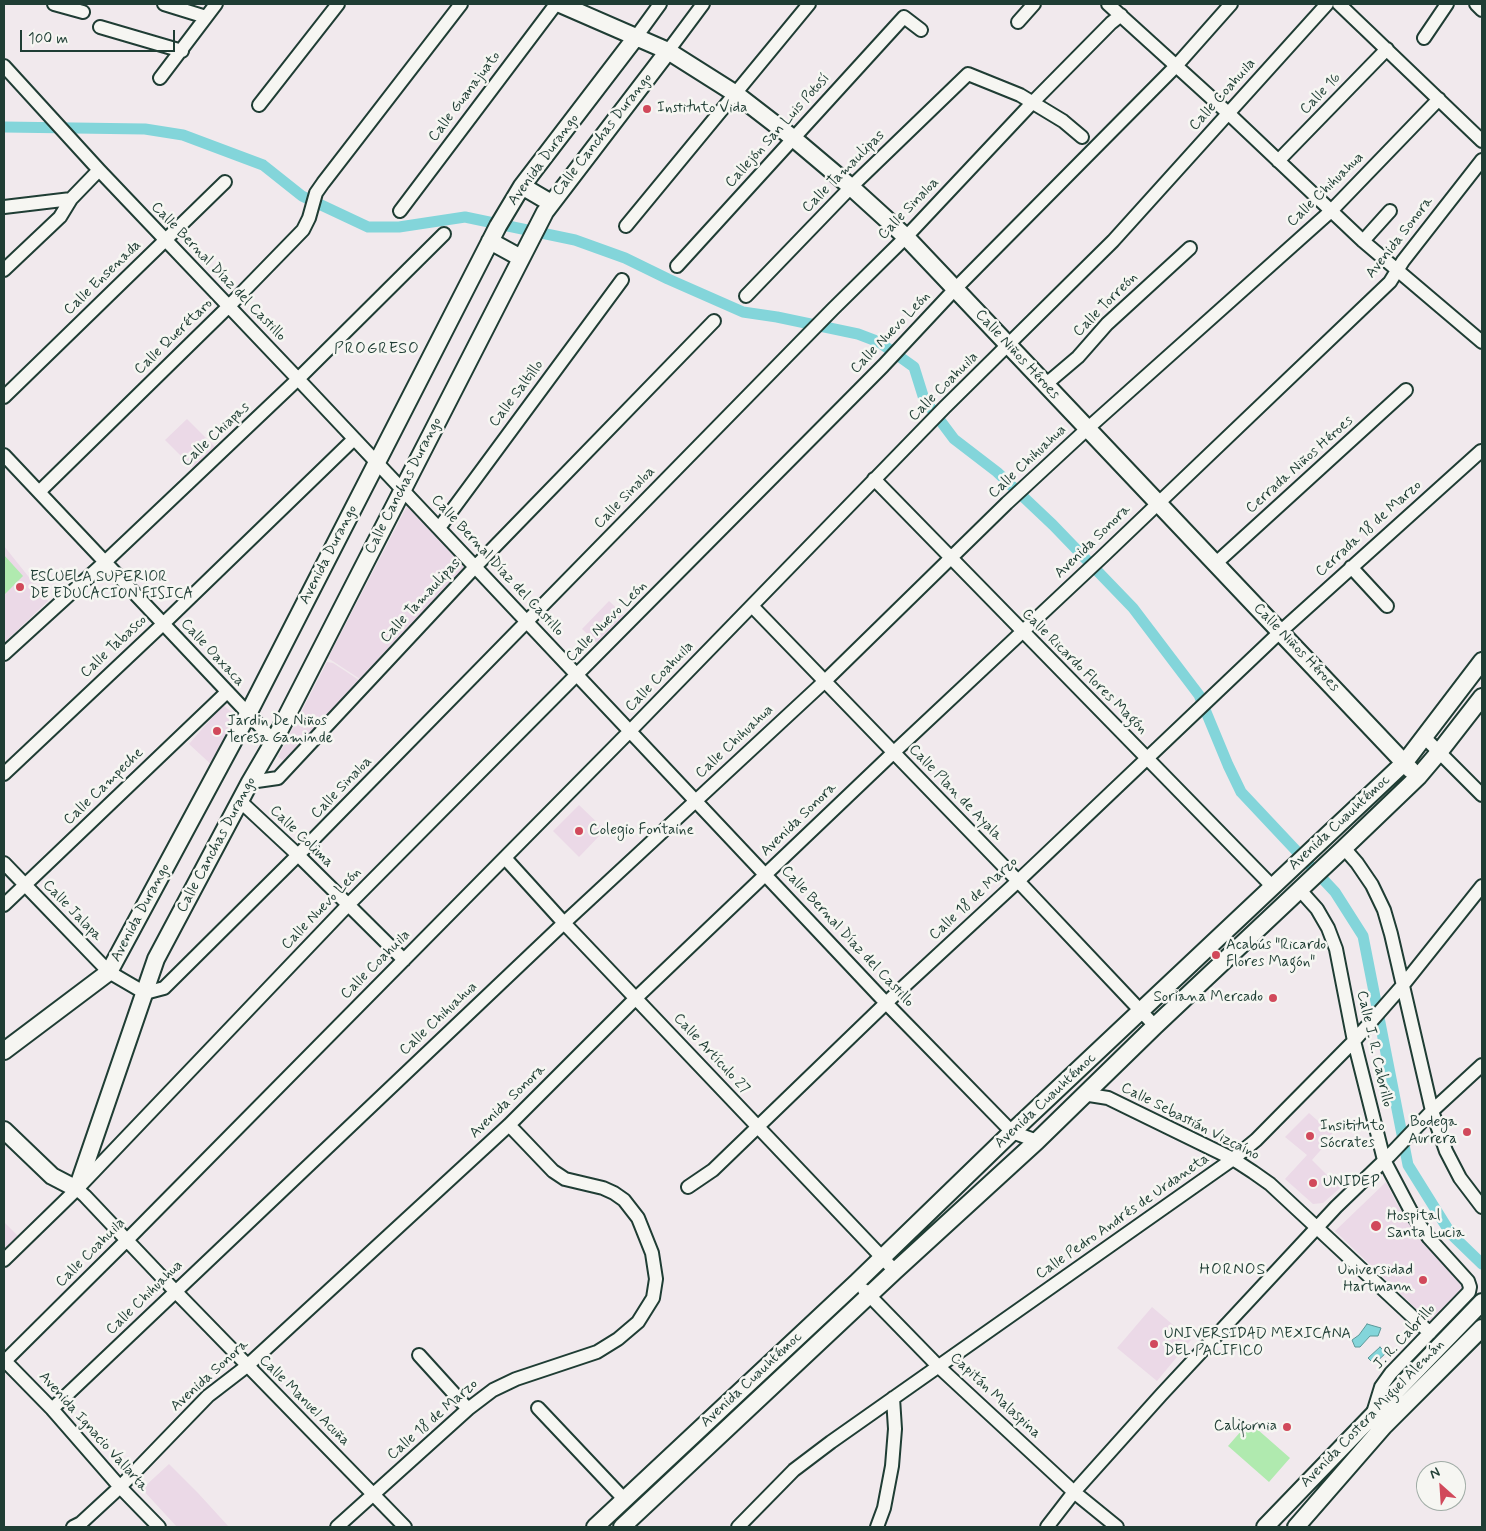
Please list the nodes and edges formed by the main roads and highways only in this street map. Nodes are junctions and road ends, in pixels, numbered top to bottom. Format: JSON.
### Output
{"nodes":[{"id":1,"x":558,"y":4,"type":"edge"},
{"id":2,"x":636,"y":37,"type":"junction"},
{"id":3,"x":668,"y":51,"type":"junction"},
{"id":4,"x":518,"y":191,"type":"junction"},
{"id":5,"x":548,"y":208,"type":"junction"},
{"id":6,"x":490,"y":241,"type":"junction"},
{"id":7,"x":522,"y":258,"type":"junction"},
{"id":8,"x":1482,"y":661,"type":"edge"},
{"id":9,"x":1482,"y":699,"type":"edge"},
{"id":10,"x":1404,"y":762,"type":"junction"},
{"id":11,"x":1418,"y":777,"type":"junction"},
{"id":12,"x":4,"y":1052,"type":"edge"},
{"id":13,"x":4,"y":1130,"type":"edge"},
{"id":14,"x":1482,"y":1302,"type":"edge"},
{"id":15,"x":1482,"y":1328,"type":"edge"},
{"id":16,"x":595,"y":1527,"type":"edge"},
{"id":17,"x":622,"y":1527,"type":"edge"},
{"id":18,"x":1265,"y":1527,"type":"edge"},
{"id":19,"x":1296,"y":1527,"type":"edge"}],
"edges":[{"from":1,"to":2,"type":"main road","name":"Calle Niños Héroes"},
{"from":2,"to":3,"type":"main road","name":"Calle Niños Héroes"},
{"from":2,"to":4,"type":"main road","name":"Avenida Durango"},
{"from":3,"to":5,"type":"main road","name":"Calle Canchas Durango"},
{"from":3,"to":10,"type":"main road","name":"Calle Niños Héroes"},
{"from":4,"to":5,"type":"main road"},
{"from":4,"to":6,"type":"main road","name":"Avenida Durango"},
{"from":5,"to":7,"type":"main road","name":"Calle Canchas Durango"},
{"from":6,"to":7,"type":"main road"},
{"from":6,"to":12,"type":"main road","name":"Avenida Durango"},
{"from":7,"to":13,"type":"main road","name":"Calle Canchas Durango"},
{"from":8,"to":10,"type":"main road","name":"Avenida Cuauhtémoc"},
{"from":9,"to":11,"type":"main road","name":"Avenida Cuauhtémoc"},
{"from":10,"to":11,"type":"main road","name":"Calle Niños Héroes"},
{"from":10,"to":16,"type":"main road","name":"Avenida Cuauhtémoc"},
{"from":11,"to":17,"type":"main road","name":"Avenida Cuauhtémoc"},
{"from":14,"to":18,"type":"main road","name":"Avenida Costera Miguel Alemán"},
{"from":15,"to":19,"type":"main road","name":"Avenida Costera Miguel Alemán"}]}
